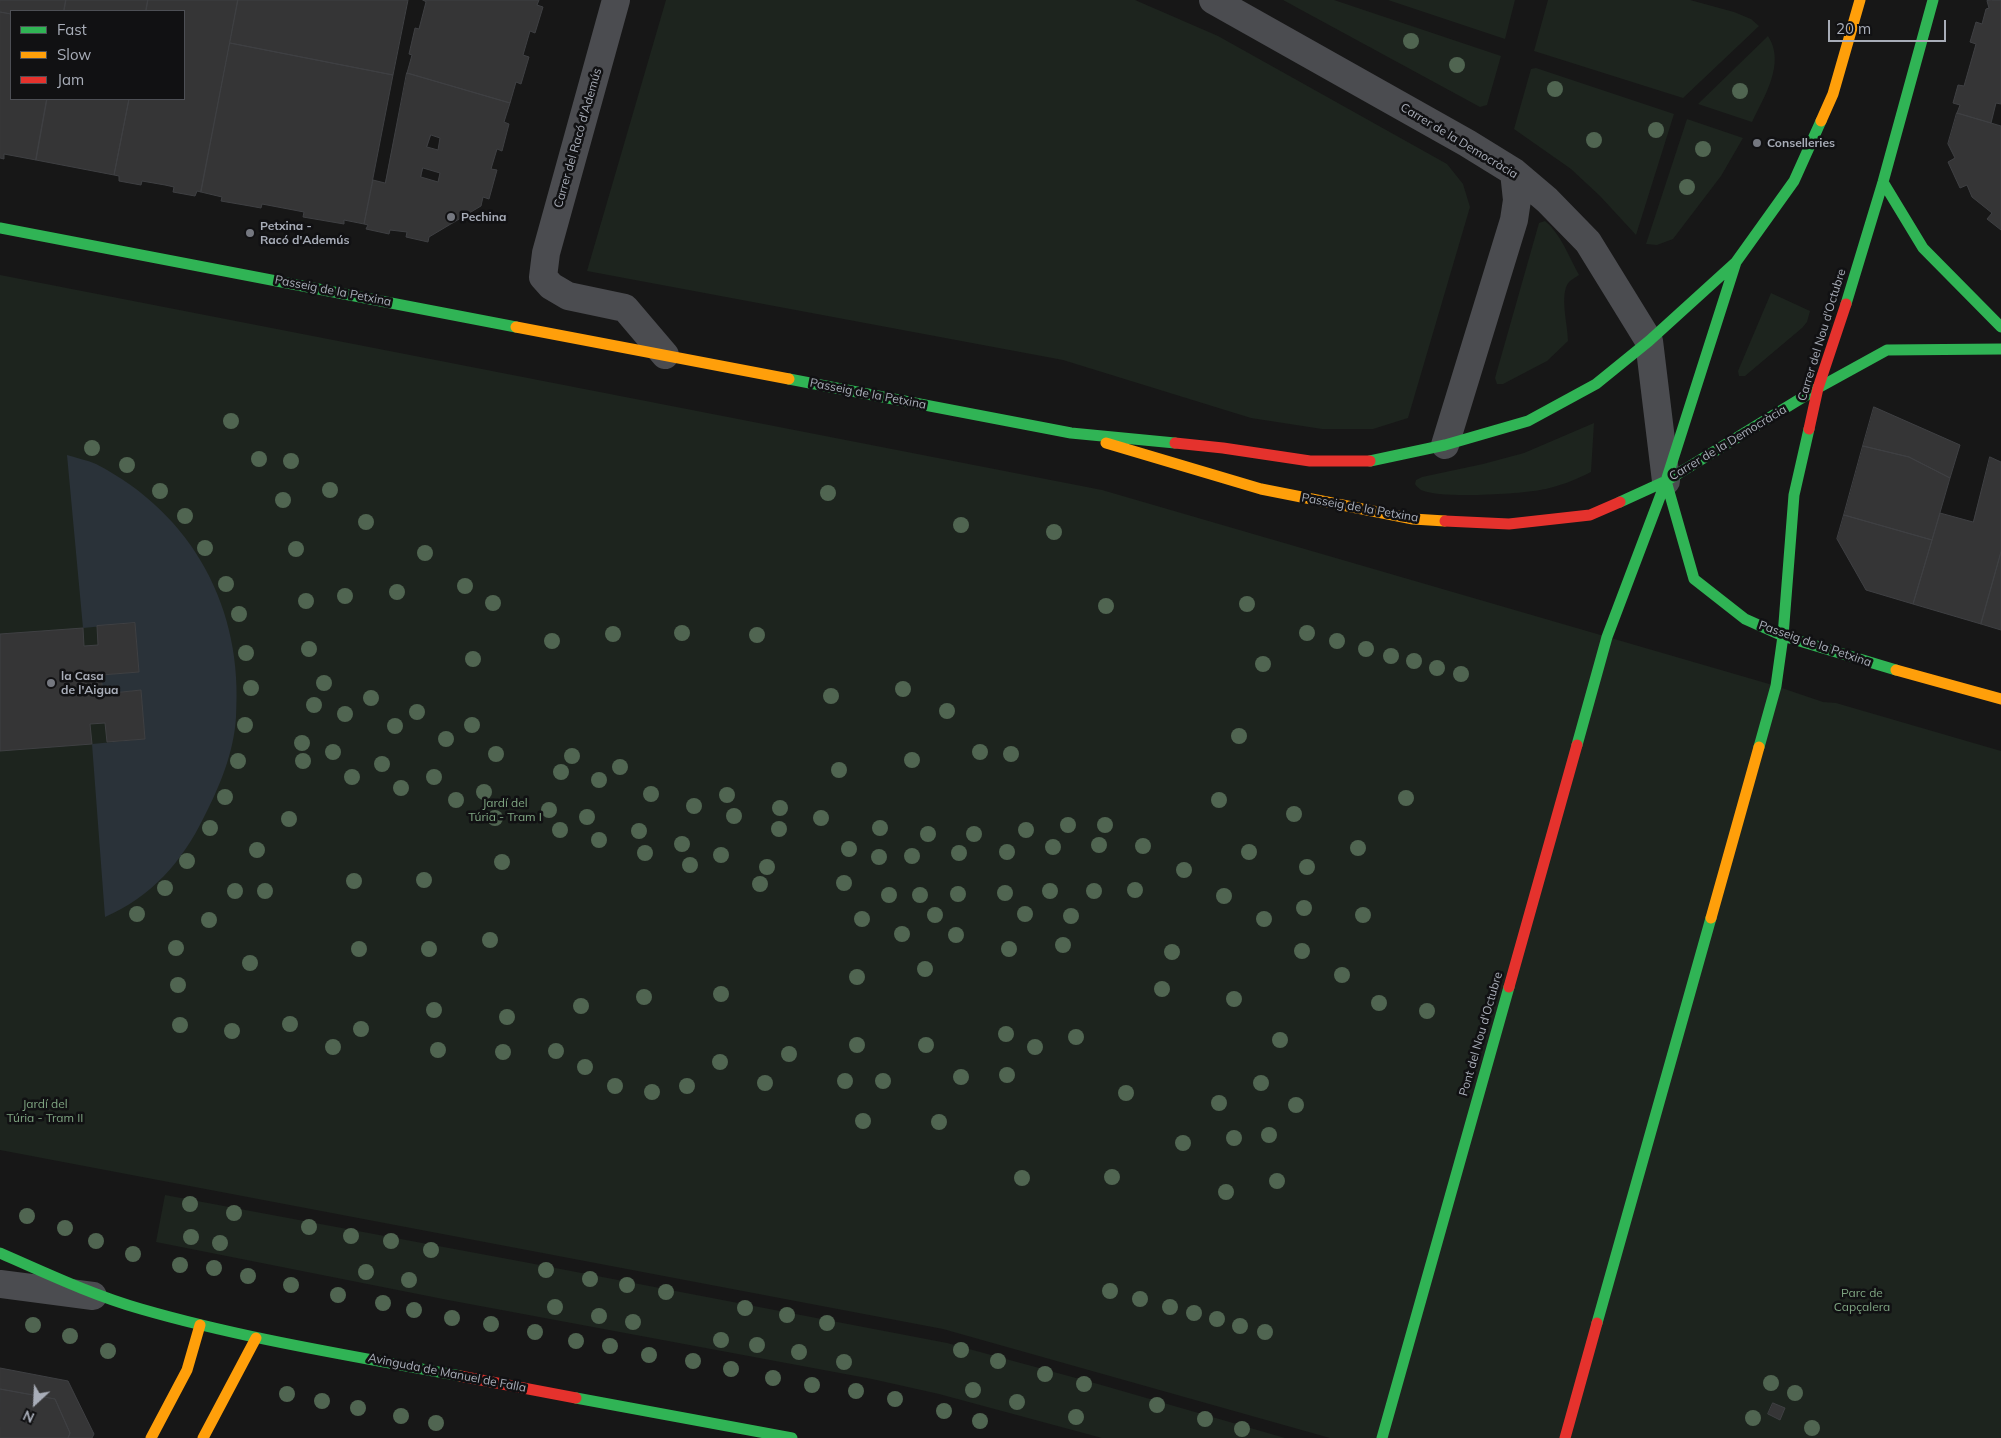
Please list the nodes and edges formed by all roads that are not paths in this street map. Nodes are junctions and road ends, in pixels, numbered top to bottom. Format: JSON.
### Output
{"nodes":[{"id":1,"x":616,"y":0,"type":"edge"},
{"id":2,"x":1213,"y":0,"type":"edge"},
{"id":3,"x":1860,"y":0,"type":"edge"},
{"id":4,"x":1933,"y":0,"type":"edge"},
{"id":5,"x":1514,"y":172,"type":"junction"},
{"id":6,"x":1883,"y":182,"type":"junction"},
{"id":7,"x":0,"y":228,"type":"edge"},
{"id":8,"x":1736,"y":262,"type":"junction"},
{"id":9,"x":2001,"y":327,"type":"edge"},
{"id":10,"x":1649,"y":341,"type":"junction"},
{"id":11,"x":2001,"y":349,"type":"edge"},
{"id":12,"x":666,"y":355,"type":"junction"},
{"id":13,"x":1818,"y":388,"type":"junction"},
{"id":14,"x":1071,"y":433,"type":"junction"},
{"id":15,"x":1445,"y":445,"type":"junction"},
{"id":16,"x":1666,"y":481,"type":"junction"},
{"id":17,"x":1783,"y":636,"type":"junction"},
{"id":18,"x":2001,"y":699,"type":"edge"},
{"id":19,"x":0,"y":1253,"type":"edge"},
{"id":20,"x":0,"y":1284,"type":"edge"},
{"id":21,"x":104,"y":1297,"type":"junction"},
{"id":22,"x":200,"y":1324,"type":"junction"},
{"id":23,"x":256,"y":1338,"type":"junction"},
{"id":24,"x":151,"y":1438,"type":"edge"},
{"id":25,"x":203,"y":1438,"type":"edge"},
{"id":26,"x":792,"y":1438,"type":"edge"},
{"id":27,"x":1382,"y":1438,"type":"edge"},
{"id":28,"x":1565,"y":1438,"type":"edge"}],
"edges":[{"from":1,"to":12,"type":"street","name":"Carrer del Racó d'Ademús"},
{"from":2,"to":5,"type":"street","name":"Carrer de la Democràcia"},
{"from":3,"to":8,"type":"main road"},
{"from":4,"to":6,"type":"main road","name":"Carrer del Nou d'Octubre"},
{"from":5,"to":10,"type":"street","name":"Carrer de la Democràcia"},
{"from":5,"to":15,"type":"street"},
{"from":6,"to":9,"type":"main road"},
{"from":6,"to":13,"type":"main road","name":"Carrer del Nou d'Octubre"},
{"from":7,"to":12,"type":"main road","name":"Passeig de la Petxina"},
{"from":8,"to":10,"type":"main road","name":"Passeig de la Petxina"},
{"from":8,"to":16,"type":"main road"},
{"from":10,"to":15,"type":"main road","name":"Passeig de la Petxina"},
{"from":10,"to":16,"type":"street","name":"Carrer de la Democràcia"},
{"from":11,"to":13,"type":"main road","name":"Carrer de la Democràcia"},
{"from":12,"to":14,"type":"main road","name":"Passeig de la Petxina"},
{"from":13,"to":16,"type":"main road","name":"Carrer de la Democràcia"},
{"from":13,"to":17,"type":"main road","name":"Carrer del Nou d'Octubre"},
{"from":14,"to":15,"type":"main road","name":"Passeig de la Petxina"},
{"from":14,"to":16,"type":"main road","name":"Passeig de la Petxina"},
{"from":16,"to":17,"type":"main road","name":"Passeig de la Petxina"},
{"from":16,"to":27,"type":"main road","name":"Pont del Nou d'Octubre"},
{"from":17,"to":18,"type":"main road","name":"Passeig de la Petxina"},
{"from":17,"to":28,"type":"main road","name":"Carrer del Nou d'Octubre"},
{"from":19,"to":21,"type":"main road","name":"Avinguda de Manuel de Falla"},
{"from":20,"to":21,"type":"street","name":"Avinguda de Manuel de Falla"},
{"from":21,"to":22,"type":"main road","name":"Avinguda de Manuel de Falla"},
{"from":22,"to":23,"type":"main road","name":"Avinguda de Manuel de Falla"},
{"from":22,"to":24,"type":"main road"},
{"from":23,"to":25,"type":"main road"},
{"from":23,"to":26,"type":"main road","name":"Avinguda de Manuel de Falla"}]}
